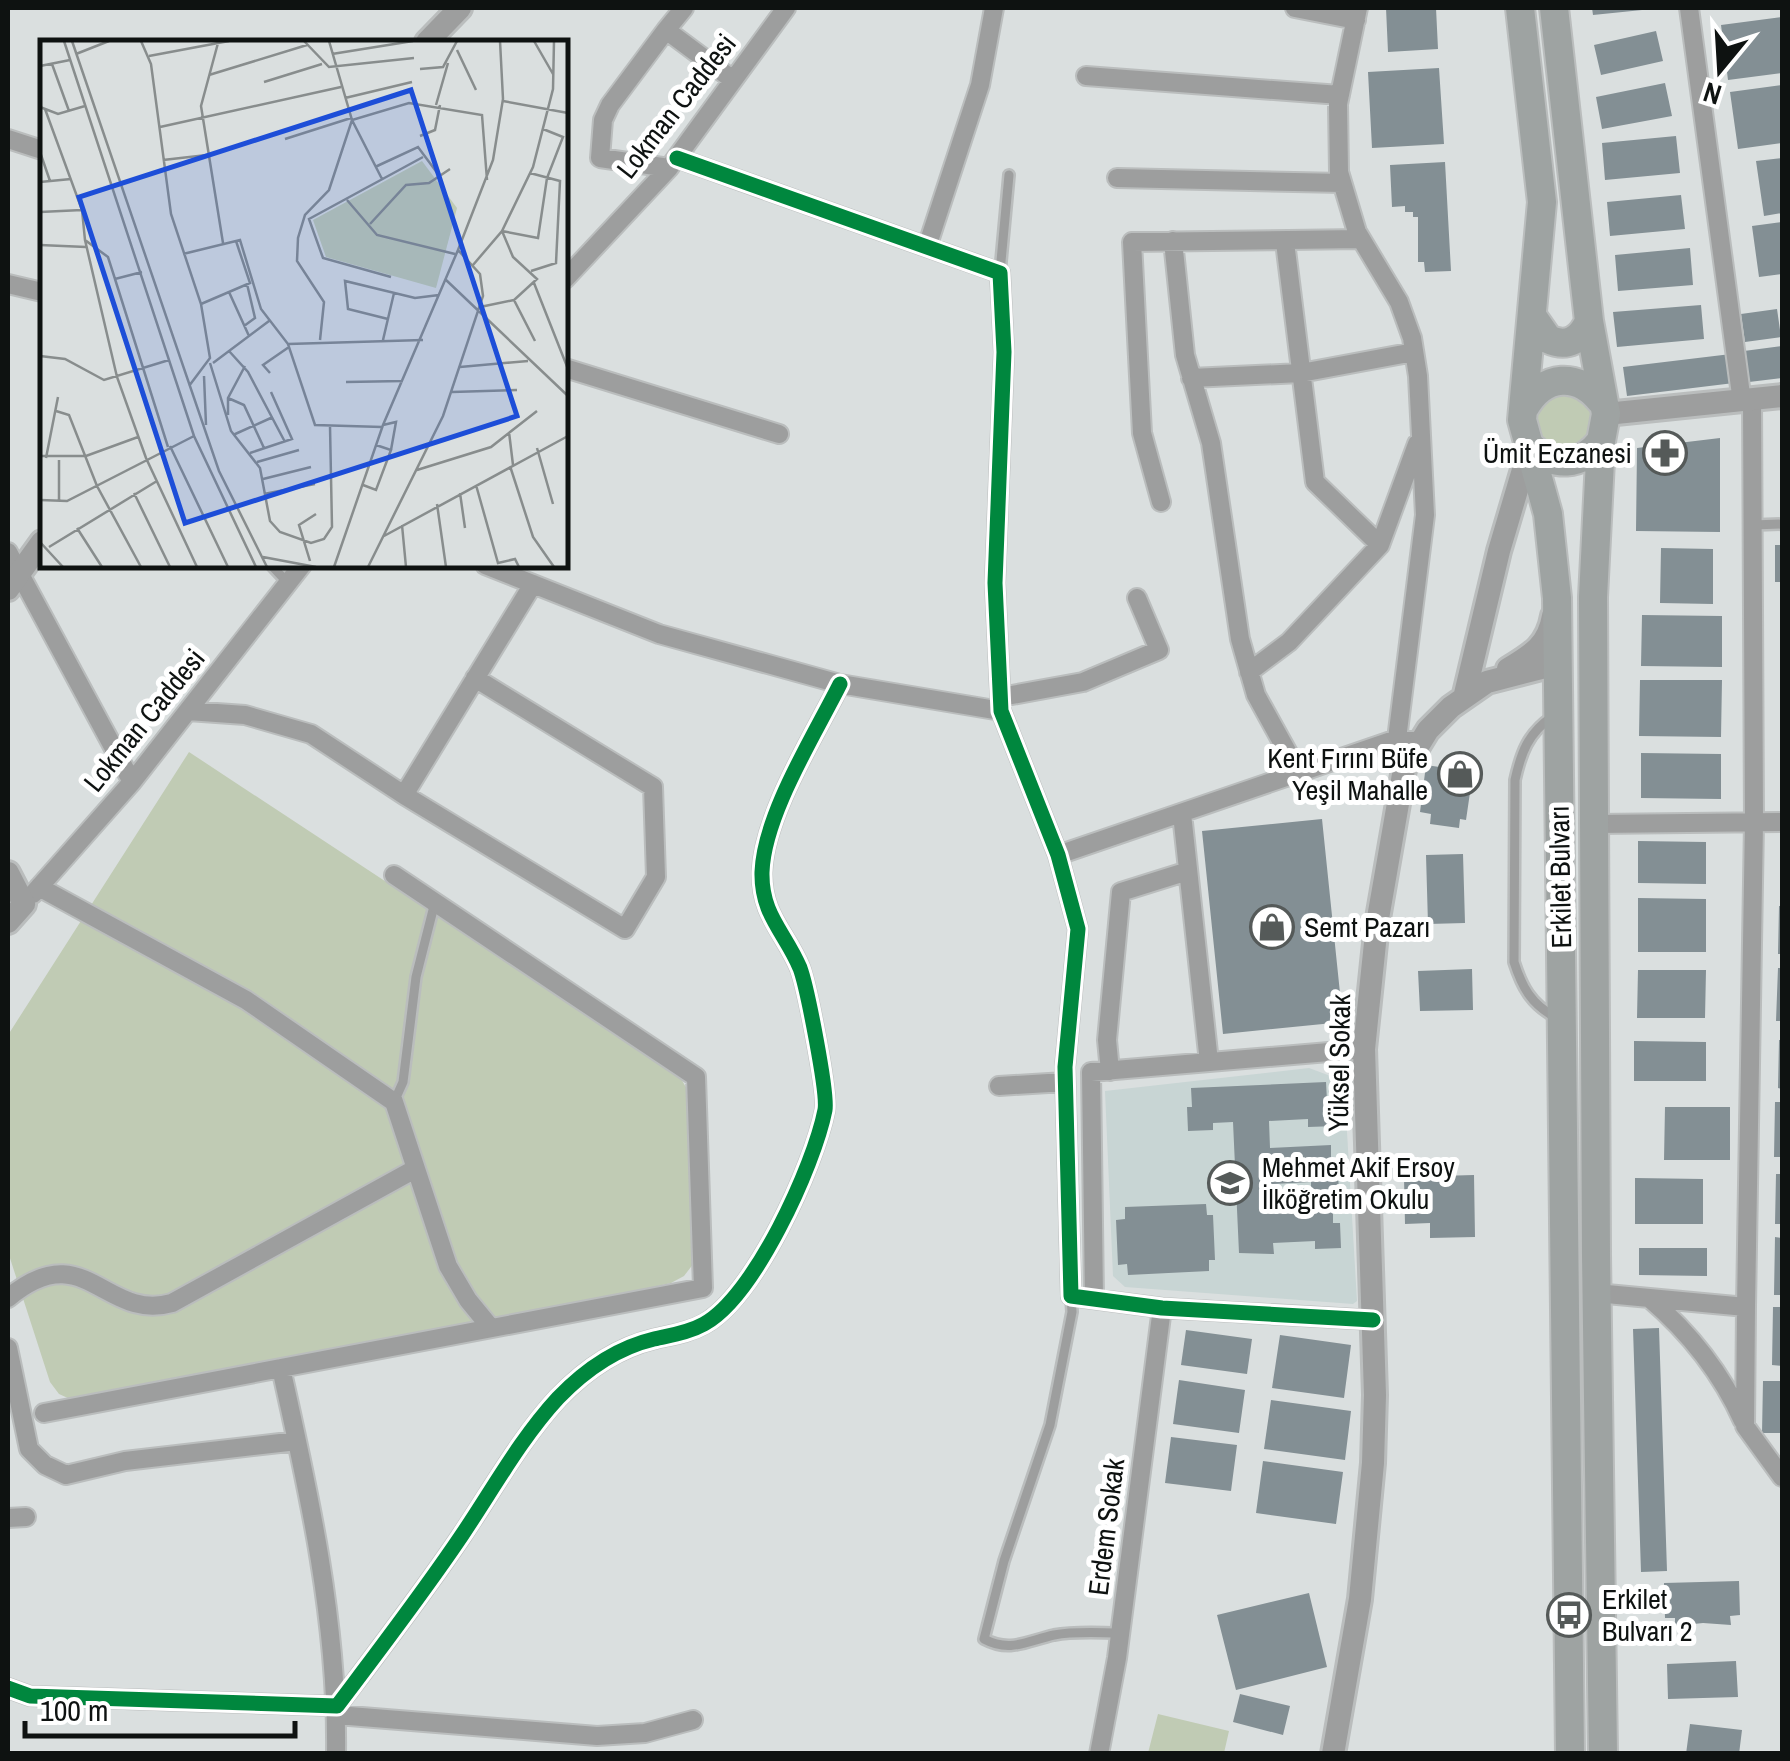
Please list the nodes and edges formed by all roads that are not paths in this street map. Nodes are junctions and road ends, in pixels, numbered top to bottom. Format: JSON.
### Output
{"nodes":[{"id":1,"x":460,"y":8,"type":"edge"},
{"id":2,"x":684,"y":8,"type":"edge"},
{"id":3,"x":786,"y":8,"type":"edge"},
{"id":4,"x":994,"y":8,"type":"edge"},
{"id":5,"x":1294,"y":8,"type":"edge"},
{"id":6,"x":1520,"y":8,"type":"edge"},
{"id":7,"x":1554,"y":8,"type":"edge"},
{"id":8,"x":1689,"y":8,"type":"edge"},
{"id":9,"x":1357,"y":14,"type":"edge"},
{"id":10,"x":666,"y":30,"type":"junction"},
{"id":11,"x":429,"y":40,"type":"edge"},
{"id":12,"x":1086,"y":76,"type":"dead end"},
{"id":13,"x":733,"y":80,"type":"junction"},
{"id":14,"x":1340,"y":95,"type":"junction"},
{"id":15,"x":8,"y":139,"type":"edge"},
{"id":16,"x":40,"y":149,"type":"edge"},
{"id":17,"x":673,"y":163,"type":"junction"},
{"id":18,"x":1009,"y":175,"type":"dead end"},
{"id":19,"x":1117,"y":178,"type":"dead end"},
{"id":20,"x":1342,"y":183,"type":"junction"},
{"id":21,"x":1360,"y":239,"type":"junction"},
{"id":22,"x":1173,"y":241,"type":"junction"},
{"id":23,"x":1286,"y":242,"type":"junction"},
{"id":24,"x":927,"y":248,"type":"junction"},
{"id":25,"x":1000,"y":273,"type":"junction"},
{"id":26,"x":568,"y":276,"type":"edge"},
{"id":27,"x":8,"y":284,"type":"edge"},
{"id":28,"x":40,"y":292,"type":"edge"},
{"id":29,"x":1532,"y":316,"type":"junction"},
{"id":30,"x":1589,"y":322,"type":"junction"},
{"id":31,"x":1414,"y":352,"type":"junction"},
{"id":32,"x":568,"y":369,"type":"edge"},
{"id":33,"x":1301,"y":373,"type":"junction"},
{"id":34,"x":1192,"y":378,"type":"junction"},
{"id":35,"x":1782,"y":396,"type":"edge"},
{"id":36,"x":1747,"y":401,"type":"junction"},
{"id":37,"x":1525,"y":406,"type":"junction"},
{"id":38,"x":1603,"y":419,"type":"junction"},
{"id":39,"x":779,"y":434,"type":"dead end"},
{"id":40,"x":1421,"y":434,"type":"junction"},
{"id":41,"x":1530,"y":446,"type":"junction"},
{"id":42,"x":1161,"y":502,"type":"dead end"},
{"id":43,"x":1753,"y":524,"type":"junction"},
{"id":44,"x":1782,"y":524,"type":"edge"},
{"id":45,"x":40,"y":545,"type":"edge"},
{"id":46,"x":1380,"y":546,"type":"junction"},
{"id":47,"x":8,"y":552,"type":"edge"},
{"id":48,"x":274,"y":568,"type":"edge"},
{"id":49,"x":300,"y":568,"type":"edge"},
{"id":50,"x":492,"y":568,"type":"edge"},
{"id":51,"x":288,"y":583,"type":"junction"},
{"id":52,"x":532,"y":584,"type":"junction"},
{"id":53,"x":10,"y":586,"type":"edge"},
{"id":54,"x":1136,"y":598,"type":"dead end"},
{"id":55,"x":1556,"y":598,"type":"junction"},
{"id":56,"x":1558,"y":664,"type":"junction"},
{"id":57,"x":1249,"y":672,"type":"junction"},
{"id":58,"x":476,"y":678,"type":"junction"},
{"id":59,"x":1486,"y":682,"type":"junction"},
{"id":60,"x":840,"y":684,"type":"junction"},
{"id":61,"x":1464,"y":698,"type":"junction"},
{"id":62,"x":1001,"y":704,"type":"junction"},
{"id":63,"x":188,"y":711,"type":"junction"},
{"id":64,"x":1558,"y":713,"type":"junction"},
{"id":65,"x":1408,"y":741,"type":"junction"},
{"id":66,"x":1299,"y":774,"type":"junction"},
{"id":67,"x":132,"y":782,"type":"junction"},
{"id":68,"x":404,"y":795,"type":"junction"},
{"id":69,"x":1182,"y":814,"type":"junction"},
{"id":70,"x":1754,"y":822,"type":"junction"},
{"id":71,"x":1782,"y":822,"type":"edge"},
{"id":72,"x":1596,"y":824,"type":"junction"},
{"id":73,"x":1058,"y":855,"type":"junction"},
{"id":74,"x":1188,"y":871,"type":"junction"},
{"id":75,"x":8,"y":873,"type":"edge"},
{"id":76,"x":394,"y":874,"type":"dead end"},
{"id":77,"x":435,"y":902,"type":"junction"},
{"id":78,"x":23,"y":904,"type":"edge"},
{"id":79,"x":1562,"y":1020,"type":"junction"},
{"id":80,"x":1364,"y":1048,"type":"junction"},
{"id":81,"x":1209,"y":1062,"type":"junction"},
{"id":82,"x":1110,"y":1071,"type":"junction"},
{"id":83,"x":1066,"y":1082,"type":"junction"},
{"id":84,"x":999,"y":1086,"type":"dead end"},
{"id":85,"x":394,"y":1102,"type":"junction"},
{"id":86,"x":415,"y":1170,"type":"junction"},
{"id":87,"x":1596,"y":1294,"type":"junction"},
{"id":88,"x":1071,"y":1296,"type":"junction"},
{"id":89,"x":8,"y":1298,"type":"edge"},
{"id":90,"x":1094,"y":1298,"type":"junction"},
{"id":91,"x":1649,"y":1298,"type":"junction"},
{"id":92,"x":1746,"y":1307,"type":"junction"},
{"id":93,"x":1162,"y":1308,"type":"junction"},
{"id":94,"x":1372,"y":1320,"type":"junction"},
{"id":95,"x":491,"y":1328,"type":"junction"},
{"id":96,"x":8,"y":1348,"type":"edge"},
{"id":97,"x":280,"y":1368,"type":"junction"},
{"id":98,"x":44,"y":1413,"type":"dead end"},
{"id":99,"x":1745,"y":1426,"type":"junction"},
{"id":100,"x":297,"y":1441,"type":"junction"},
{"id":101,"x":1782,"y":1478,"type":"edge"},
{"id":102,"x":1120,"y":1633,"type":"junction"},
{"id":103,"x":8,"y":1688,"type":"edge"},
{"id":104,"x":337,"y":1711,"type":"junction"},
{"id":105,"x":693,"y":1720,"type":"dead end"},
{"id":106,"x":336,"y":1754,"type":"edge"},
{"id":107,"x":1099,"y":1754,"type":"edge"},
{"id":108,"x":1333,"y":1754,"type":"edge"},
{"id":109,"x":1570,"y":1754,"type":"edge"},
{"id":110,"x":1603,"y":1754,"type":"edge"}],
"edges":[{"from":1,"to":11,"type":"street"},
{"from":2,"to":10,"type":"street"},
{"from":3,"to":13,"type":"street","name":"Lokman Caddesi"},
{"from":4,"to":24,"type":"street"},
{"from":5,"to":9,"type":"street"},
{"from":6,"to":29,"type":"main road","name":"Erkilet Bulvarı"},
{"from":7,"to":30,"type":"main road","name":"Erkilet Bulvarı"},
{"from":8,"to":36,"type":"street"},
{"from":9,"to":14,"type":"street"},
{"from":10,"to":13,"type":"street"},
{"from":10,"to":17,"type":"street"},
{"from":12,"to":14,"type":"street"},
{"from":13,"to":17,"type":"street","name":"Lokman Caddesi"},
{"from":14,"to":20,"type":"street"},
{"from":15,"to":16,"type":"street"},
{"from":17,"to":24,"type":"street"},
{"from":17,"to":26,"type":"street","name":"Lokman Caddesi"},
{"from":18,"to":25,"type":"lane"},
{"from":19,"to":20,"type":"street"},
{"from":20,"to":21,"type":"street"},
{"from":21,"to":23,"type":"street"},
{"from":21,"to":31,"type":"street"},
{"from":22,"to":23,"type":"street"},
{"from":22,"to":34,"type":"street"},
{"from":22,"to":42,"type":"street"},
{"from":23,"to":33,"type":"street"},
{"from":24,"to":25,"type":"street"},
{"from":25,"to":62,"type":"street"},
{"from":27,"to":28,"type":"street"},
{"from":29,"to":30,"type":"main road"},
{"from":29,"to":37,"type":"main road","name":"Erkilet Bulvarı"},
{"from":30,"to":38,"type":"main road","name":"Erkilet Bulvarı"},
{"from":31,"to":33,"type":"street"},
{"from":31,"to":40,"type":"street"},
{"from":32,"to":39,"type":"street"},
{"from":33,"to":34,"type":"street"},
{"from":33,"to":46,"type":"street"},
{"from":34,"to":57,"type":"street"},
{"from":35,"to":36,"type":"street"},
{"from":36,"to":38,"type":"street"},
{"from":36,"to":43,"type":"street"},
{"from":37,"to":38,"type":"main road"},
{"from":37,"to":41,"type":"main road","name":"Erkilet Bulvarı"},
{"from":38,"to":41,"type":"main road"},
{"from":38,"to":72,"type":"main road","name":"Erkilet Bulvarı"},
{"from":40,"to":46,"type":"street"},
{"from":40,"to":65,"type":"street"},
{"from":41,"to":55,"type":"main road","name":"Erkilet Bulvarı"},
{"from":41,"to":61,"type":"street"},
{"from":43,"to":44,"type":"lane"},
{"from":43,"to":70,"type":"street"},
{"from":45,"to":53,"type":"street"},
{"from":46,"to":57,"type":"street"},
{"from":47,"to":53,"type":"street"},
{"from":48,"to":51,"type":"lane"},
{"from":49,"to":51,"type":"street","name":"Lokman Caddesi"},
{"from":50,"to":52,"type":"street"},
{"from":51,"to":63,"type":"street","name":"Lokman Caddesi"},
{"from":52,"to":58,"type":"street"},
{"from":52,"to":60,"type":"street"},
{"from":53,"to":67,"type":"street"},
{"from":54,"to":62,"type":"street"},
{"from":55,"to":56,"type":"main road","name":"Erkilet Bulvarı"},
{"from":55,"to":59,"type":"street"},
{"from":56,"to":59,"type":"street","name":"Yüksel Sokak"},
{"from":56,"to":64,"type":"main road","name":"Erkilet Bulvarı"},
{"from":57,"to":66,"type":"street"},
{"from":58,"to":68,"type":"street"},
{"from":58,"to":68,"type":"street"},
{"from":59,"to":61,"type":"street","name":"Yüksel Sokak"},
{"from":60,"to":62,"type":"street"},
{"from":60,"to":104,"type":"street"},
{"from":61,"to":65,"type":"street","name":"Yüksel Sokak"},
{"from":62,"to":73,"type":"street"},
{"from":63,"to":67,"type":"street","name":"Lokman Caddesi"},
{"from":63,"to":68,"type":"street"},
{"from":64,"to":79,"type":"main road","name":"Erkilet Bulvarı"},
{"from":64,"to":79,"type":"lane"},
{"from":65,"to":66,"type":"street"},
{"from":65,"to":80,"type":"street","name":"Yüksel Sokak"},
{"from":66,"to":69,"type":"street"},
{"from":67,"to":78,"type":"street","name":"Lokman Caddesi"},
{"from":69,"to":73,"type":"street"},
{"from":69,"to":74,"type":"street"},
{"from":70,"to":71,"type":"street"},
{"from":70,"to":72,"type":"street"},
{"from":70,"to":92,"type":"street"},
{"from":72,"to":87,"type":"main road","name":"Erkilet Bulvarı"},
{"from":73,"to":83,"type":"street"},
{"from":74,"to":81,"type":"street"},
{"from":74,"to":82,"type":"street"},
{"from":75,"to":78,"type":"street"},
{"from":76,"to":77,"type":"street"},
{"from":77,"to":85,"type":"lane"},
{"from":77,"to":95,"type":"street"},
{"from":78,"to":85,"type":"street"},
{"from":79,"to":109,"type":"main road","name":"Erkilet Bulvarı"},
{"from":80,"to":81,"type":"street"},
{"from":80,"to":94,"type":"street","name":"Yüksel Sokak"},
{"from":81,"to":82,"type":"street"},
{"from":82,"to":90,"type":"street"},
{"from":83,"to":84,"type":"street"},
{"from":83,"to":88,"type":"street"},
{"from":85,"to":86,"type":"street"},
{"from":86,"to":89,"type":"street"},
{"from":86,"to":95,"type":"street"},
{"from":87,"to":91,"type":"street"},
{"from":87,"to":110,"type":"main road","name":"Erkilet Bulvarı"},
{"from":88,"to":90,"type":"street"},
{"from":88,"to":102,"type":"lane"},
{"from":90,"to":93,"type":"street"},
{"from":91,"to":92,"type":"street"},
{"from":91,"to":99,"type":"street"},
{"from":92,"to":99,"type":"street"},
{"from":93,"to":94,"type":"street"},
{"from":93,"to":102,"type":"street","name":"Erdem Sokak"},
{"from":94,"to":108,"type":"street","name":"Yüksel Sokak"},
{"from":95,"to":97,"type":"street"},
{"from":96,"to":100,"type":"street"},
{"from":97,"to":98,"type":"street"},
{"from":97,"to":100,"type":"street"},
{"from":99,"to":101,"type":"street"},
{"from":100,"to":104,"type":"street"},
{"from":102,"to":107,"type":"street","name":"Erdem Sokak"},
{"from":103,"to":104,"type":"street"},
{"from":104,"to":105,"type":"street"},
{"from":104,"to":106,"type":"street"}]}
